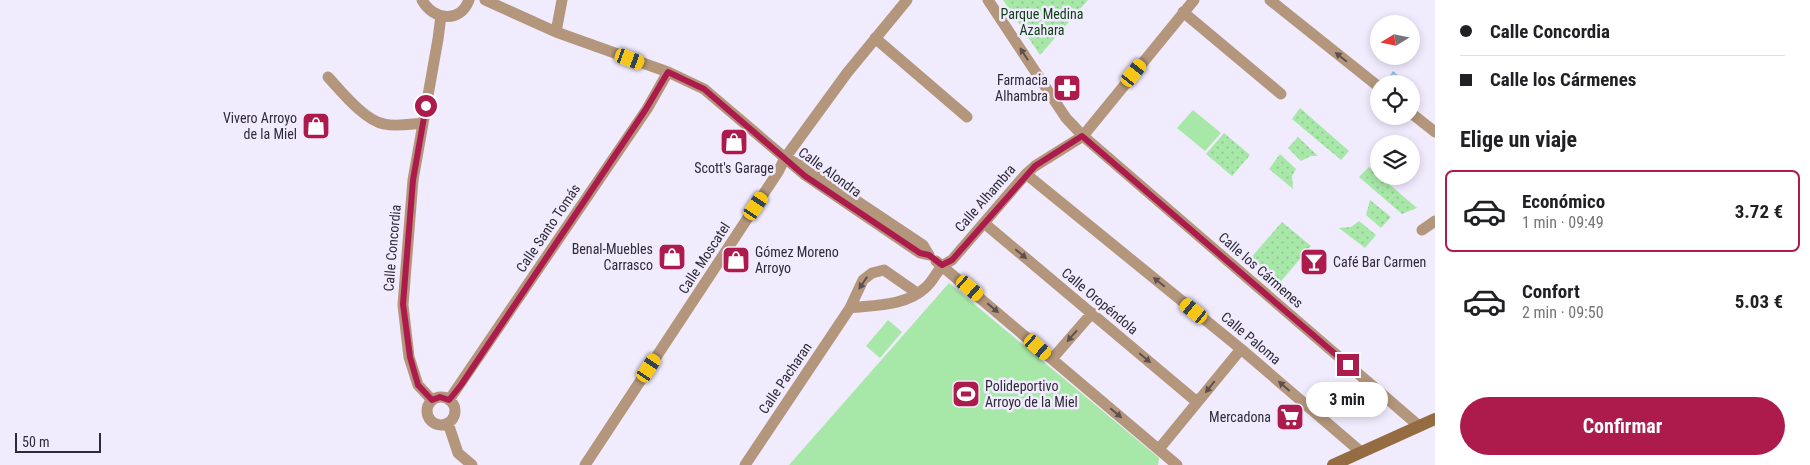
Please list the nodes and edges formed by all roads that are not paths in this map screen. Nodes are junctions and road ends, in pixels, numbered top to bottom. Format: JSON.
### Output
{"nodes":[{"id":1,"x":422,"y":0,"type":"edge"},
{"id":2,"x":469,"y":0,"type":"edge"},
{"id":3,"x":485,"y":0,"type":"edge"},
{"id":4,"x":562,"y":0,"type":"edge"},
{"id":5,"x":907,"y":0,"type":"edge"},
{"id":6,"x":988,"y":0,"type":"edge"},
{"id":7,"x":1194,"y":0,"type":"edge"},
{"id":8,"x":1270,"y":0,"type":"edge"},
{"id":9,"x":1183,"y":12,"type":"junction"},
{"id":10,"x":441,"y":16,"type":"junction"},
{"id":11,"x":556,"y":32,"type":"junction"},
{"id":12,"x":875,"y":38,"type":"junction"},
{"id":13,"x":668,"y":72,"type":"junction"},
{"id":14,"x":328,"y":77,"type":"dead end"},
{"id":15,"x":1370,"y":80,"type":"edge"},
{"id":16,"x":1281,"y":94,"type":"dead end"},
{"id":17,"x":967,"y":117,"type":"dead end"},
{"id":18,"x":1420,"y":120,"type":"edge"},
{"id":19,"x":423,"y":123,"type":"junction"},
{"id":20,"x":1435,"y":132,"type":"edge"},
{"id":21,"x":1082,"y":136,"type":"junction"},
{"id":22,"x":785,"y":158,"type":"junction"},
{"id":23,"x":1026,"y":174,"type":"junction"},
{"id":24,"x":1435,"y":221,"type":"edge"},
{"id":25,"x":984,"y":223,"type":"junction"},
{"id":26,"x":1422,"y":230,"type":"dead end"},
{"id":27,"x":942,"y":265,"type":"junction"},
{"id":28,"x":917,"y":293,"type":"junction"},
{"id":29,"x":850,"y":308,"type":"junction"},
{"id":30,"x":1092,"y":313,"type":"junction"},
{"id":31,"x":1241,"y":349,"type":"junction"},
{"id":32,"x":1052,"y":359,"type":"junction"},
{"id":33,"x":432,"y":400,"type":"junction"},
{"id":34,"x":449,"y":400,"type":"junction"},
{"id":35,"x":1197,"y":402,"type":"junction"},
{"id":36,"x":1435,"y":418,"type":"edge"},
{"id":37,"x":448,"y":423,"type":"junction"},
{"id":38,"x":1419,"y":426,"type":"junction"},
{"id":39,"x":1159,"y":449,"type":"junction"},
{"id":40,"x":1361,"y":452,"type":"junction"},
{"id":41,"x":472,"y":465,"type":"edge"},
{"id":42,"x":585,"y":465,"type":"edge"},
{"id":43,"x":746,"y":465,"type":"edge"},
{"id":44,"x":1177,"y":465,"type":"edge"},
{"id":45,"x":1333,"y":465,"type":"edge"}],
"edges":[{"from":1,"to":10,"type":"street"},
{"from":2,"to":10,"type":"street"},
{"from":3,"to":11,"type":"street","name":"Calle Alondra"},
{"from":4,"to":11,"type":"street"},
{"from":5,"to":12,"type":"street","name":"Calle Moscatel"},
{"from":21,"to":6,"type":"street","name":"Calle los Cármenes","one_way":true},
{"from":7,"to":9,"type":"street","name":"Calle Alhambra"},
{"from":15,"to":8,"type":"street","one_way":true},
{"from":9,"to":16,"type":"street"},
{"from":9,"to":21,"type":"street","name":"Calle Alhambra"},
{"from":10,"to":19,"type":"street","name":"Calle Concordia"},
{"from":11,"to":13,"type":"street","name":"Calle Alondra"},
{"from":12,"to":17,"type":"street"},
{"from":12,"to":22,"type":"street","name":"Calle Moscatel"},
{"from":13,"to":22,"type":"street","name":"Calle Alondra"},
{"from":13,"to":34,"type":"street","name":"Calle Santo Tomás"},
{"from":14,"to":19,"type":"street"},
{"from":18,"to":20,"type":"street"},
{"from":19,"to":33,"type":"street","name":"Calle Concordia"},
{"from":21,"to":23,"type":"street","name":"Calle Alhambra"},
{"from":21,"to":38,"type":"street","name":"Calle los Cármenes"},
{"from":22,"to":27,"type":"street","name":"Calle Alondra"},
{"from":22,"to":42,"type":"street","name":"Calle Moscatel"},
{"from":23,"to":25,"type":"street","name":"Calle Alhambra"},
{"from":31,"to":23,"type":"street","name":"Calle Paloma","one_way":true},
{"from":24,"to":26,"type":"street"},
{"from":25,"to":27,"type":"street","name":"Calle Alhambra"},
{"from":25,"to":30,"type":"street","name":"Calle Oropéndola","one_way":true},
{"from":27,"to":28,"type":"street"},
{"from":27,"to":32,"type":"street","name":"Calle Alondra","one_way":true},
{"from":28,"to":29,"type":"street"},
{"from":28,"to":29,"type":"street","name":"Calle Pacharan","one_way":true},
{"from":29,"to":43,"type":"street","name":"Calle Pacharan"},
{"from":30,"to":32,"type":"street","one_way":true},
{"from":30,"to":35,"type":"street","name":"Calle Oropéndola","one_way":true},
{"from":31,"to":35,"type":"street","one_way":true},
{"from":40,"to":31,"type":"street","name":"Calle Paloma","one_way":true},
{"from":32,"to":39,"type":"street","name":"Calle Alondra","one_way":true},
{"from":33,"to":34,"type":"street"},
{"from":33,"to":37,"type":"street"},
{"from":34,"to":37,"type":"street"},
{"from":35,"to":39,"type":"street"},
{"from":36,"to":38,"type":"street"},
{"from":37,"to":41,"type":"street"},
{"from":38,"to":40,"type":"street"},
{"from":39,"to":44,"type":"street","name":"Calle Alondra"},
{"from":40,"to":45,"type":"street"}]}
